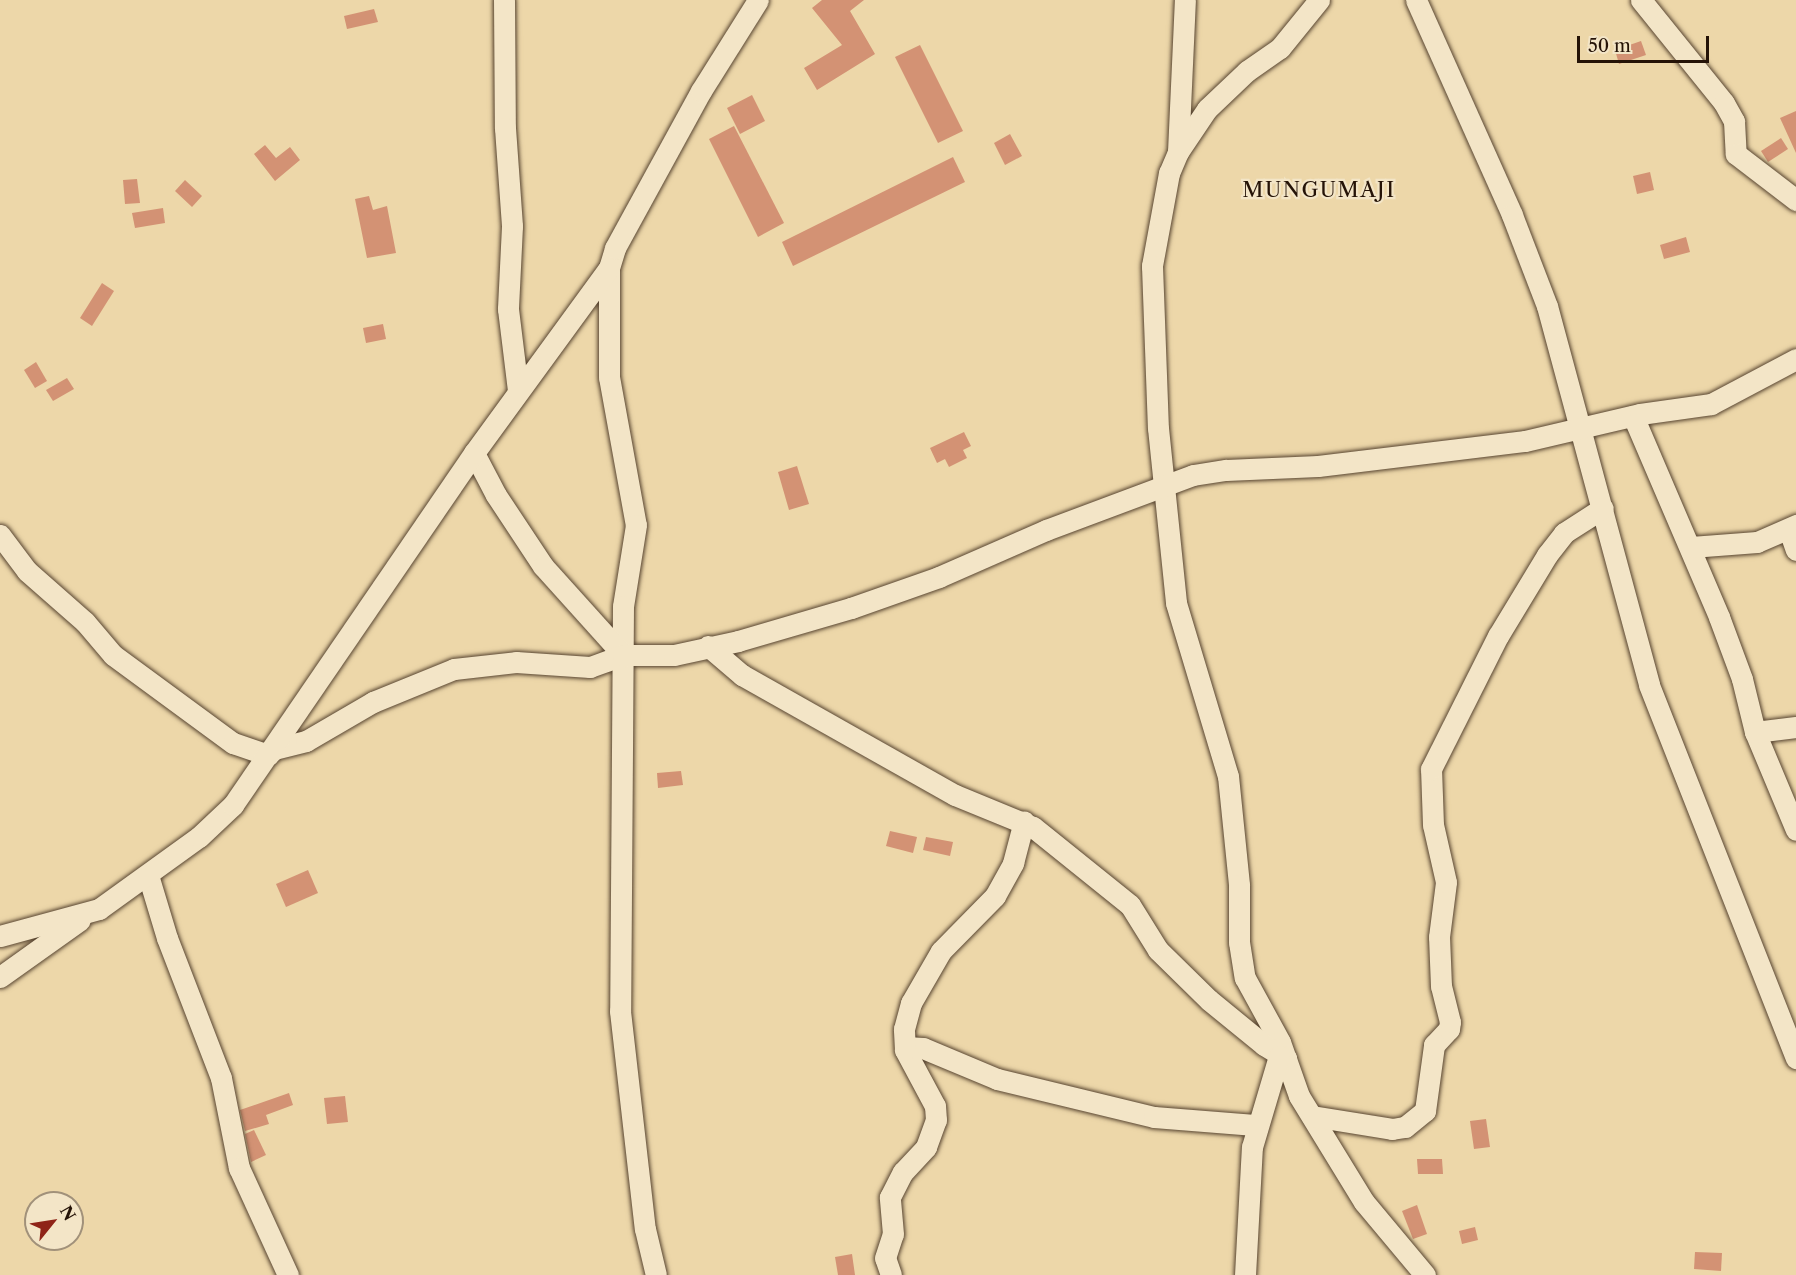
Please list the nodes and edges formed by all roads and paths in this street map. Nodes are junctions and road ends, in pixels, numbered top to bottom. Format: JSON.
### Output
{"nodes":[{"id":1,"x":504,"y":0,"type":"edge"},
{"id":2,"x":758,"y":0,"type":"edge"},
{"id":3,"x":1185,"y":0,"type":"edge"},
{"id":4,"x":1319,"y":0,"type":"edge"},
{"id":5,"x":1416,"y":0,"type":"edge"},
{"id":6,"x":1641,"y":0,"type":"edge"},
{"id":7,"x":1178,"y":152,"type":"junction"},
{"id":8,"x":1796,"y":200,"type":"edge"},
{"id":9,"x":609,"y":268,"type":"junction"},
{"id":10,"x":1796,"y":359,"type":"edge"},
{"id":11,"x":518,"y":391,"type":"junction"},
{"id":12,"x":1633,"y":416,"type":"junction"},
{"id":13,"x":1583,"y":429,"type":"junction"},
{"id":14,"x":474,"y":453,"type":"junction"},
{"id":15,"x":1165,"y":486,"type":"junction"},
{"id":16,"x":1603,"y":508,"type":"junction"},
{"id":17,"x":1792,"y":527,"type":"edge"},
{"id":18,"x":0,"y":535,"type":"edge"},
{"id":19,"x":1690,"y":547,"type":"junction"},
{"id":20,"x":1796,"y":550,"type":"edge"},
{"id":21,"x":708,"y":646,"type":"junction"},
{"id":22,"x":623,"y":655,"type":"junction"},
{"id":23,"x":1796,"y":727,"type":"edge"},
{"id":24,"x":1755,"y":732,"type":"junction"},
{"id":25,"x":268,"y":755,"type":"junction"},
{"id":26,"x":1024,"y":821,"type":"junction"},
{"id":27,"x":1796,"y":830,"type":"edge"},
{"id":28,"x":148,"y":875,"type":"junction"},
{"id":29,"x":99,"y":909,"type":"junction"},
{"id":30,"x":0,"y":936,"type":"edge"},
{"id":31,"x":0,"y":977,"type":"edge"},
{"id":32,"x":904,"y":1047,"type":"junction"},
{"id":33,"x":1282,"y":1057,"type":"junction"},
{"id":34,"x":1796,"y":1058,"type":"edge"},
{"id":35,"x":1312,"y":1116,"type":"junction"},
{"id":36,"x":1256,"y":1125,"type":"junction"},
{"id":37,"x":288,"y":1275,"type":"edge"},
{"id":38,"x":656,"y":1275,"type":"edge"},
{"id":39,"x":891,"y":1275,"type":"edge"},
{"id":40,"x":1245,"y":1275,"type":"edge"},
{"id":41,"x":1425,"y":1275,"type":"edge"}],
"edges":[{"from":1,"to":11,"type":"street"},
{"from":2,"to":9,"type":"street"},
{"from":3,"to":7,"type":"street"},
{"from":4,"to":7,"type":"street"},
{"from":5,"to":13,"type":"street"},
{"from":6,"to":8,"type":"street"},
{"from":7,"to":15,"type":"street"},
{"from":9,"to":11,"type":"street"},
{"from":9,"to":22,"type":"street"},
{"from":10,"to":12,"type":"street"},
{"from":11,"to":14,"type":"street"},
{"from":12,"to":13,"type":"street"},
{"from":12,"to":19,"type":"street"},
{"from":13,"to":15,"type":"street"},
{"from":13,"to":16,"type":"street"},
{"from":14,"to":22,"type":"street"},
{"from":14,"to":25,"type":"street"},
{"from":15,"to":21,"type":"street"},
{"from":15,"to":33,"type":"street"},
{"from":16,"to":34,"type":"street"},
{"from":16,"to":35,"type":"street"},
{"from":17,"to":19,"type":"street"},
{"from":17,"to":20,"type":"street"},
{"from":18,"to":25,"type":"street"},
{"from":19,"to":24,"type":"street"},
{"from":21,"to":22,"type":"street"},
{"from":21,"to":26,"type":"street"},
{"from":22,"to":25,"type":"street"},
{"from":22,"to":38,"type":"street"},
{"from":23,"to":24,"type":"street"},
{"from":24,"to":27,"type":"street"},
{"from":25,"to":28,"type":"street"},
{"from":26,"to":32,"type":"street"},
{"from":26,"to":33,"type":"street"},
{"from":28,"to":29,"type":"street"},
{"from":28,"to":37,"type":"street"},
{"from":29,"to":30,"type":"street"},
{"from":29,"to":31,"type":"street"},
{"from":32,"to":36,"type":"street"},
{"from":32,"to":39,"type":"street"},
{"from":33,"to":35,"type":"street"},
{"from":33,"to":36,"type":"street"},
{"from":35,"to":41,"type":"street"},
{"from":36,"to":40,"type":"street"}]}
